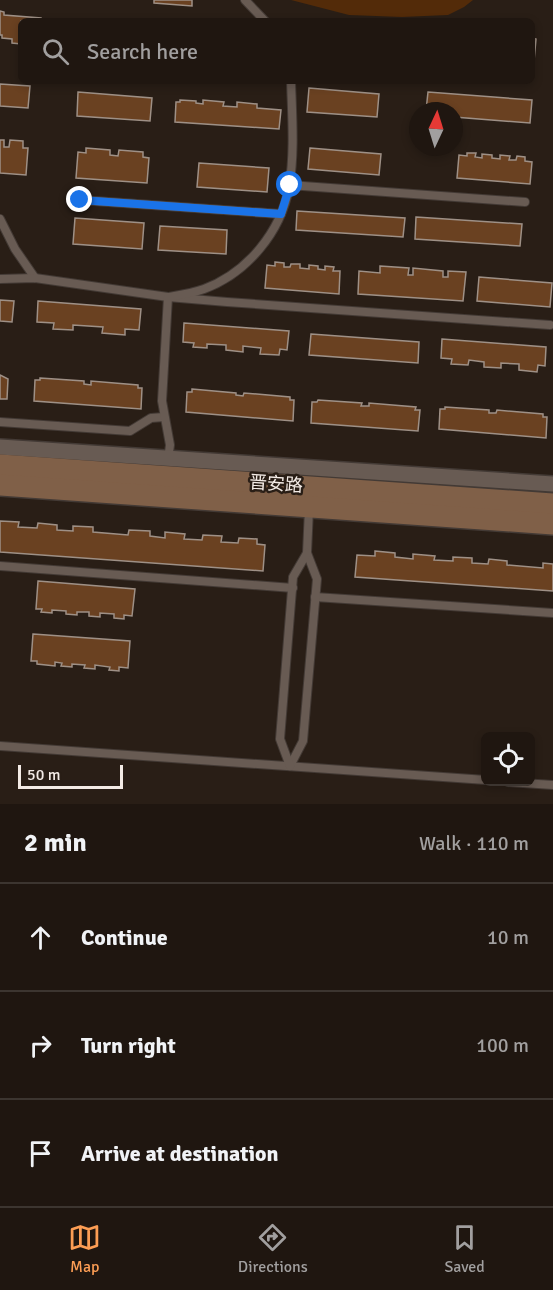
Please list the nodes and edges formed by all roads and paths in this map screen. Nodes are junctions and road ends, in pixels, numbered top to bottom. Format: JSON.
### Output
{"nodes":[{"id":1,"x":245,"y":0,"type":"edge"},
{"id":2,"x":262,"y":18,"type":"edge"},
{"id":3,"x":291,"y":84,"type":"edge"},
{"id":4,"x":290,"y":185,"type":"junction"},
{"id":5,"x":80,"y":200,"type":"dead end"},
{"id":6,"x":525,"y":202,"type":"dead end"},
{"id":7,"x":281,"y":214,"type":"junction"},
{"id":8,"x":0,"y":219,"type":"edge"},
{"id":9,"x":0,"y":279,"type":"edge"},
{"id":10,"x":35,"y":279,"type":"junction"},
{"id":11,"x":168,"y":297,"type":"junction"},
{"id":12,"x":550,"y":326,"type":"dead end"},
{"id":13,"x":165,"y":417,"type":"junction"},
{"id":14,"x":0,"y":422,"type":"edge"},
{"id":15,"x":0,"y":447,"type":"edge"},
{"id":16,"x":168,"y":459,"type":"junction"},
{"id":17,"x":0,"y":465,"type":"edge"},
{"id":18,"x":553,"y":484,"type":"edge"},
{"id":19,"x":0,"y":485,"type":"edge"},
{"id":20,"x":553,"y":504,"type":"edge"},
{"id":21,"x":310,"y":507,"type":"junction"},
{"id":22,"x":553,"y":524,"type":"edge"},
{"id":23,"x":307,"y":553,"type":"junction"},
{"id":24,"x":0,"y":566,"type":"edge"},
{"id":25,"x":292,"y":588,"type":"junction"},
{"id":26,"x":315,"y":597,"type":"junction"},
{"id":27,"x":553,"y":613,"type":"edge"},
{"id":28,"x":0,"y":746,"type":"edge"},
{"id":29,"x":290,"y":766,"type":"junction"},
{"id":30,"x":481,"y":780,"type":"edge"},
{"id":31,"x":535,"y":784,"type":"edge"},
{"id":32,"x":553,"y":785,"type":"edge"}],
"edges":[{"from":1,"to":2,"type":"lane"},
{"from":3,"to":4,"type":"lane"},
{"from":4,"to":6,"type":"lane"},
{"from":4,"to":7,"type":"lane"},
{"from":5,"to":7,"type":"lane"},
{"from":7,"to":11,"type":"lane"},
{"from":8,"to":10,"type":"lane"},
{"from":9,"to":10,"type":"lane"},
{"from":10,"to":11,"type":"lane"},
{"from":11,"to":12,"type":"lane"},
{"from":11,"to":13,"type":"lane"},
{"from":13,"to":14,"type":"lane"},
{"from":13,"to":16,"type":"lane"},
{"from":15,"to":16,"type":"street"},
{"from":16,"to":18,"type":"street"},
{"from":17,"to":20,"type":"main road","name":"晋安路"},
{"from":19,"to":21,"type":"main road","name":"晋安路"},
{"from":21,"to":22,"type":"main road","name":"晋安路"},
{"from":21,"to":23,"type":"lane"},
{"from":23,"to":25,"type":"lane"},
{"from":23,"to":26,"type":"lane"},
{"from":24,"to":25,"type":"lane"},
{"from":25,"to":29,"type":"lane"},
{"from":26,"to":27,"type":"lane"},
{"from":26,"to":29,"type":"lane"},
{"from":28,"to":29,"type":"lane"},
{"from":29,"to":30,"type":"lane"},
{"from":31,"to":32,"type":"lane"}]}
